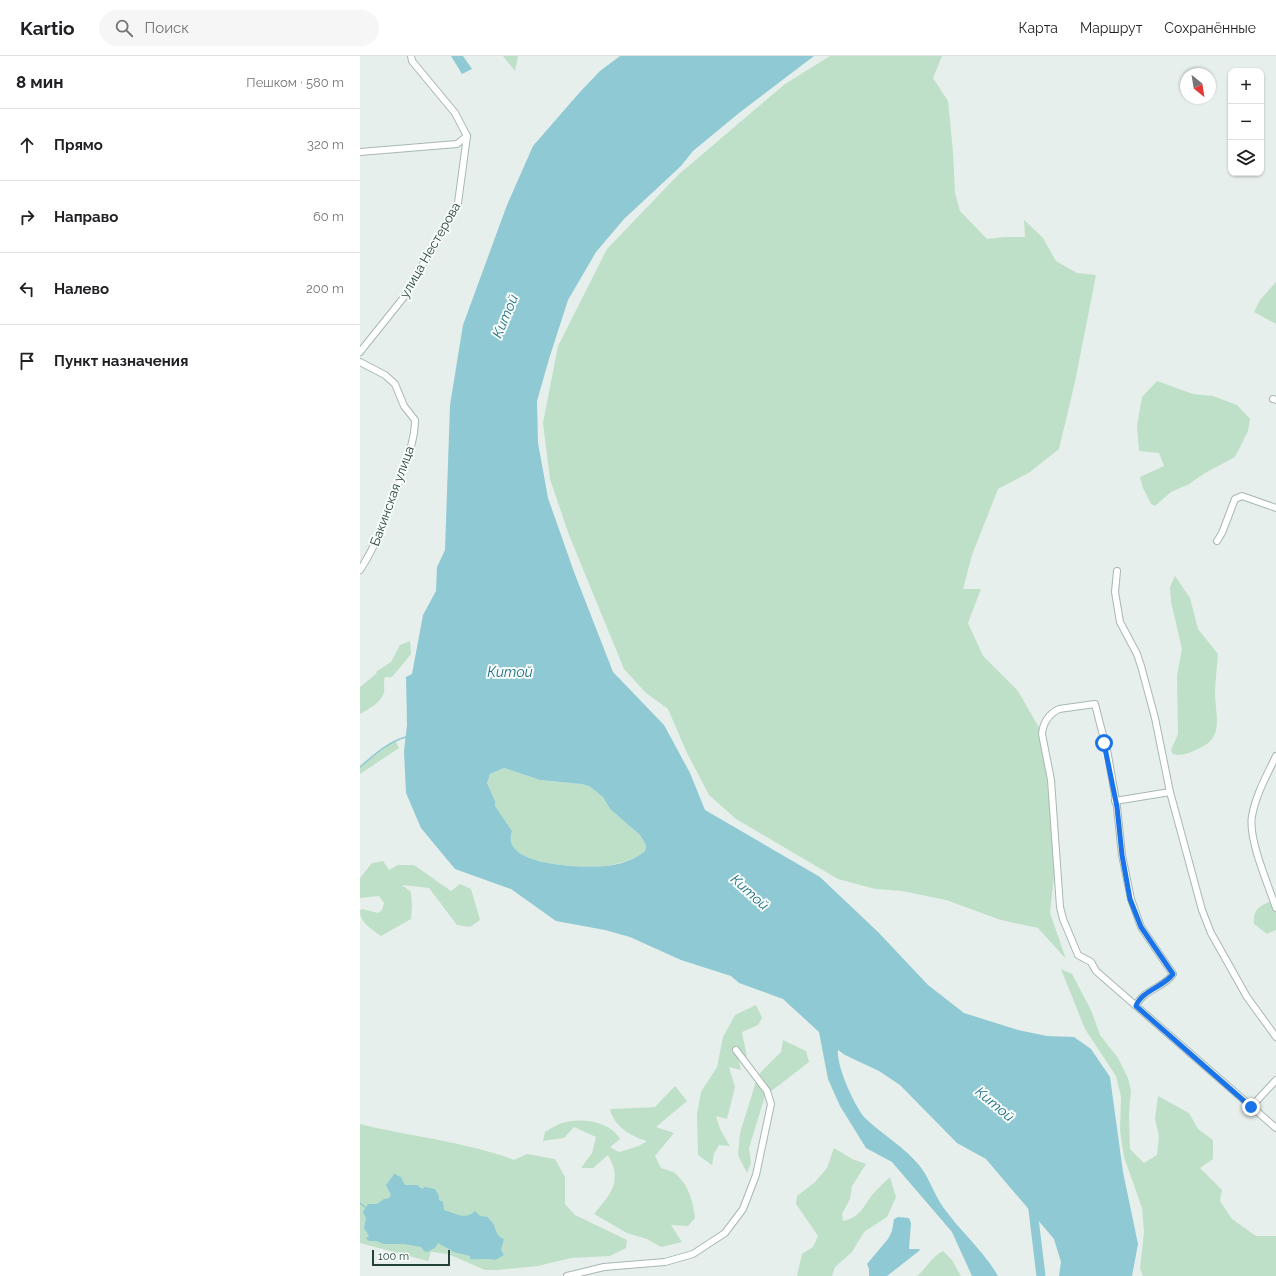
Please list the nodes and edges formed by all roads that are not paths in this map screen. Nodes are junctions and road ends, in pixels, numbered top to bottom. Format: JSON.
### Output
{"nodes":[{"id":1,"x":411,"y":56,"type":"edge"},
{"id":2,"x":467,"y":136,"type":"junction"},
{"id":3,"x":360,"y":152,"type":"edge"},
{"id":4,"x":360,"y":352,"type":"edge"},
{"id":5,"x":360,"y":362,"type":"edge"},
{"id":6,"x":1276,"y":508,"type":"edge"},
{"id":7,"x":1217,"y":541,"type":"dead end"},
{"id":8,"x":360,"y":570,"type":"edge"},
{"id":9,"x":1117,"y":571,"type":"dead end"},
{"id":10,"x":1276,"y":756,"type":"edge"},
{"id":11,"x":1170,"y":792,"type":"junction"},
{"id":12,"x":1116,"y":801,"type":"junction"},
{"id":13,"x":1276,"y":908,"type":"edge"},
{"id":14,"x":1136,"y":1006,"type":"junction"},
{"id":15,"x":1276,"y":1037,"type":"edge"},
{"id":16,"x":736,"y":1050,"type":"dead end"},
{"id":17,"x":1276,"y":1080,"type":"edge"},
{"id":18,"x":1251,"y":1107,"type":"junction"},
{"id":19,"x":1276,"y":1128,"type":"edge"},
{"id":20,"x":566,"y":1276,"type":"edge"}],
"edges":[{"from":1,"to":2,"type":"street"},
{"from":2,"to":3,"type":"street"},
{"from":2,"to":4,"type":"street","name":"улица Нестерова"},
{"from":5,"to":8,"type":"street","name":"Бакинская улица"},
{"from":6,"to":7,"type":"street"},
{"from":9,"to":11,"type":"street"},
{"from":10,"to":13,"type":"street"},
{"from":11,"to":12,"type":"street"},
{"from":11,"to":15,"type":"street"},
{"from":12,"to":14,"type":"street"},
{"from":12,"to":14,"type":"street"},
{"from":14,"to":18,"type":"street"},
{"from":16,"to":20,"type":"street"},
{"from":17,"to":18,"type":"street"},
{"from":18,"to":19,"type":"street"}]}
